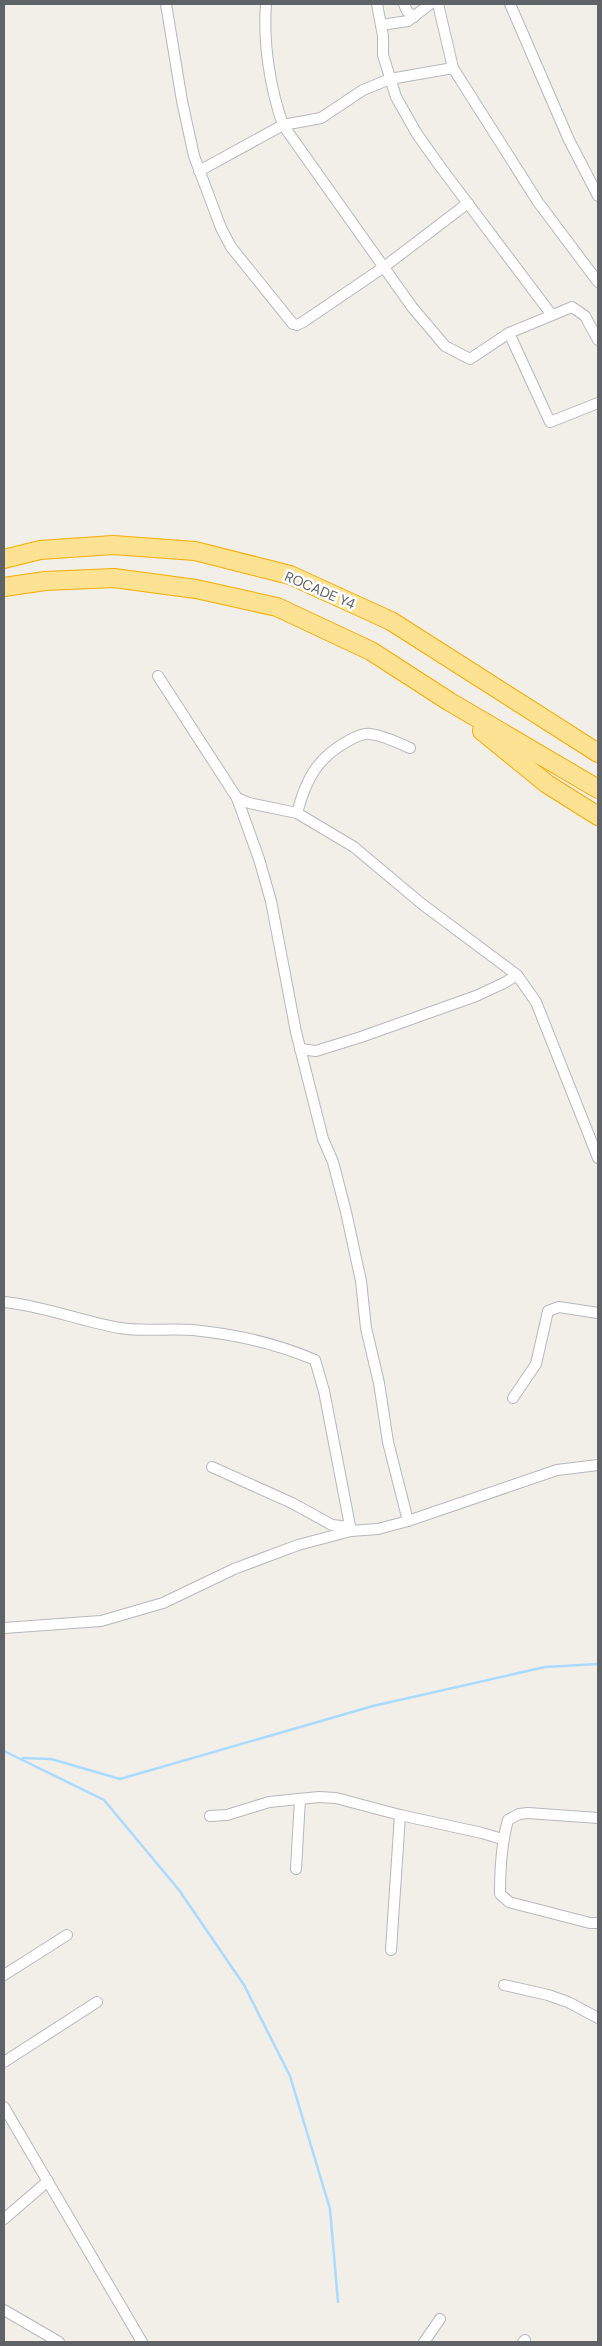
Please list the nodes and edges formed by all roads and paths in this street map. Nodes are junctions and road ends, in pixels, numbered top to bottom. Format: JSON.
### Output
{"nodes":[{"id":1,"x":166,"y":4,"type":"edge"},
{"id":2,"x":266,"y":4,"type":"edge"},
{"id":3,"x":377,"y":4,"type":"edge"},
{"id":4,"x":404,"y":4,"type":"edge"},
{"id":5,"x":430,"y":4,"type":"edge"},
{"id":6,"x":438,"y":4,"type":"edge"},
{"id":7,"x":510,"y":4,"type":"edge"},
{"id":8,"x":414,"y":17,"type":"junction"},
{"id":9,"x":381,"y":25,"type":"junction"},
{"id":10,"x":453,"y":68,"type":"junction"},
{"id":11,"x":390,"y":79,"type":"junction"},
{"id":12,"x":283,"y":125,"type":"junction"},
{"id":13,"x":199,"y":171,"type":"junction"},
{"id":14,"x":598,"y":196,"type":"edge"},
{"id":15,"x":468,"y":203,"type":"junction"},
{"id":16,"x":384,"y":267,"type":"junction"},
{"id":17,"x":598,"y":282,"type":"edge"},
{"id":18,"x":551,"y":314,"type":"junction"},
{"id":19,"x":509,"y":333,"type":"junction"},
{"id":20,"x":598,"y":340,"type":"edge"},
{"id":21,"x":598,"y":403,"type":"edge"},
{"id":22,"x":4,"y":559,"type":"edge"},
{"id":23,"x":4,"y":588,"type":"edge"},
{"id":24,"x":158,"y":676,"type":"dead end"},
{"id":25,"x":450,"y":702,"type":"junction"},
{"id":26,"x":410,"y":748,"type":"dead end"},
{"id":27,"x":598,"y":753,"type":"edge"},
{"id":28,"x":598,"y":789,"type":"edge"},
{"id":29,"x":237,"y":798,"type":"junction"},
{"id":30,"x":297,"y":813,"type":"junction"},
{"id":31,"x":598,"y":816,"type":"edge"},
{"id":32,"x":517,"y":975,"type":"junction"},
{"id":33,"x":300,"y":1049,"type":"junction"},
{"id":34,"x":598,"y":1158,"type":"edge"},
{"id":35,"x":4,"y":1302,"type":"edge"},
{"id":36,"x":598,"y":1313,"type":"edge"},
{"id":37,"x":513,"y":1398,"type":"dead end"},
{"id":38,"x":598,"y":1465,"type":"edge"},
{"id":39,"x":212,"y":1467,"type":"dead end"},
{"id":40,"x":408,"y":1522,"type":"junction"},
{"id":41,"x":351,"y":1529,"type":"junction"},
{"id":42,"x":4,"y":1628,"type":"edge"},
{"id":43,"x":300,"y":1799,"type":"junction"},
{"id":44,"x":400,"y":1815,"type":"junction"},
{"id":45,"x":210,"y":1816,"type":"dead end"},
{"id":46,"x":598,"y":1818,"type":"edge"},
{"id":47,"x":502,"y":1839,"type":"junction"},
{"id":48,"x":296,"y":1869,"type":"dead end"},
{"id":49,"x":598,"y":1923,"type":"edge"},
{"id":50,"x":67,"y":1935,"type":"dead end"},
{"id":51,"x":391,"y":1950,"type":"dead end"},
{"id":52,"x":4,"y":1975,"type":"edge"},
{"id":53,"x":504,"y":1985,"type":"dead end"},
{"id":54,"x":97,"y":2002,"type":"dead end"},
{"id":55,"x":598,"y":2018,"type":"edge"},
{"id":56,"x":4,"y":2062,"type":"edge"},
{"id":57,"x":4,"y":2107,"type":"edge"},
{"id":58,"x":48,"y":2182,"type":"junction"},
{"id":59,"x":4,"y":2219,"type":"edge"},
{"id":60,"x":4,"y":2310,"type":"edge"},
{"id":61,"x":440,"y":2319,"type":"dead end"},
{"id":62,"x":59,"y":2342,"type":"edge"},
{"id":63,"x":142,"y":2342,"type":"edge"},
{"id":64,"x":424,"y":2342,"type":"edge"}],
"edges":[{"from":1,"to":13,"type":"street"},
{"from":2,"to":12,"type":"street"},
{"from":3,"to":9,"type":"street"},
{"from":4,"to":8,"type":"street"},
{"from":5,"to":8,"type":"street"},
{"from":6,"to":10,"type":"street"},
{"from":7,"to":14,"type":"street"},
{"from":8,"to":9,"type":"street"},
{"from":9,"to":11,"type":"street"},
{"from":10,"to":11,"type":"street"},
{"from":10,"to":17,"type":"street"},
{"from":11,"to":12,"type":"street"},
{"from":11,"to":15,"type":"street"},
{"from":12,"to":13,"type":"street"},
{"from":12,"to":16,"type":"street"},
{"from":13,"to":16,"type":"street"},
{"from":15,"to":16,"type":"street"},
{"from":15,"to":18,"type":"street"},
{"from":16,"to":19,"type":"street"},
{"from":18,"to":19,"type":"street"},
{"from":18,"to":20,"type":"street"},
{"from":19,"to":21,"type":"street"},
{"from":22,"to":27,"type":"highway","name":"ROCADE Y4"},
{"from":23,"to":25,"type":"highway"},
{"from":24,"to":29,"type":"street"},
{"from":25,"to":28,"type":"highway"},
{"from":25,"to":31,"type":"highway"},
{"from":26,"to":30,"type":"street"},
{"from":29,"to":30,"type":"street"},
{"from":29,"to":33,"type":"street"},
{"from":30,"to":32,"type":"street"},
{"from":32,"to":33,"type":"street"},
{"from":32,"to":34,"type":"street"},
{"from":33,"to":40,"type":"street"},
{"from":35,"to":41,"type":"street"},
{"from":36,"to":37,"type":"street"},
{"from":38,"to":40,"type":"street"},
{"from":39,"to":41,"type":"street"},
{"from":40,"to":41,"type":"street"},
{"from":41,"to":42,"type":"street"},
{"from":43,"to":44,"type":"street"},
{"from":43,"to":45,"type":"street"},
{"from":43,"to":48,"type":"street"},
{"from":44,"to":47,"type":"street"},
{"from":44,"to":51,"type":"street"},
{"from":46,"to":47,"type":"street"},
{"from":47,"to":49,"type":"street"},
{"from":50,"to":52,"type":"street"},
{"from":53,"to":55,"type":"street"},
{"from":54,"to":56,"type":"street"},
{"from":57,"to":58,"type":"street"},
{"from":58,"to":59,"type":"street"},
{"from":58,"to":63,"type":"street"},
{"from":60,"to":62,"type":"street"},
{"from":61,"to":64,"type":"street"}]}
